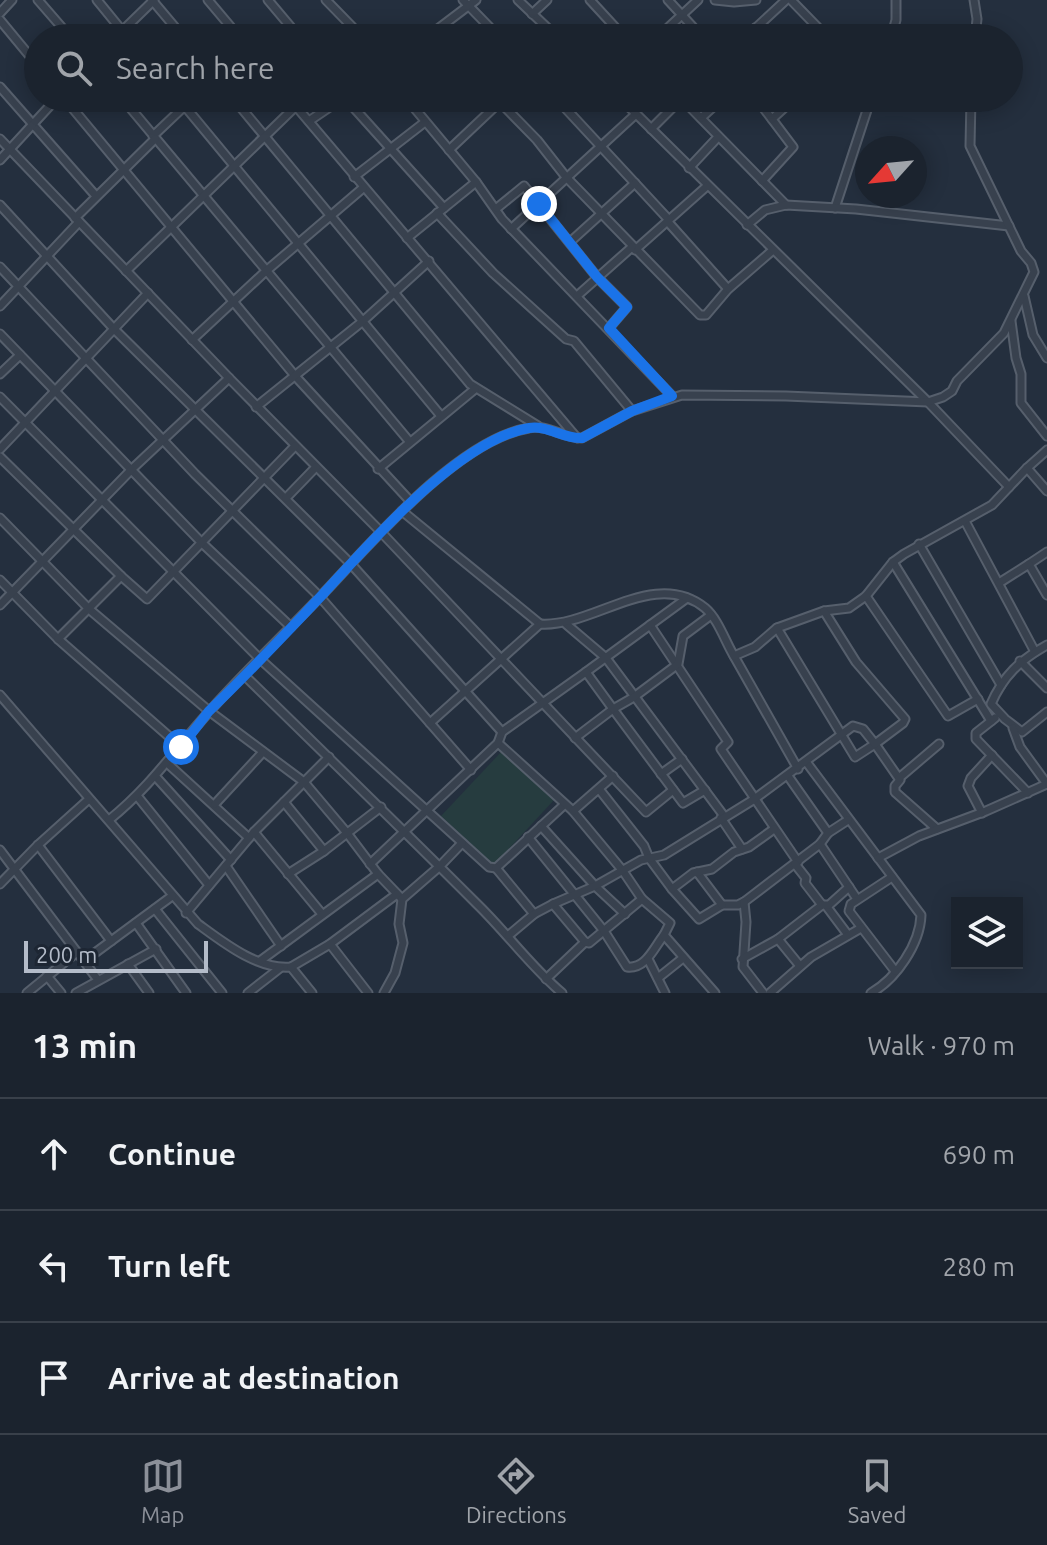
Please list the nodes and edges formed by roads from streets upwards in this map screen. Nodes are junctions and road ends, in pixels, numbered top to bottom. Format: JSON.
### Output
{"nodes":[{"id":1,"x":38,"y":0,"type":"edge"},
{"id":2,"x":97,"y":0,"type":"edge"},
{"id":3,"x":153,"y":0,"type":"edge"},
{"id":4,"x":208,"y":0,"type":"edge"},
{"id":5,"x":268,"y":0,"type":"edge"},
{"id":6,"x":326,"y":0,"type":"edge"},
{"id":7,"x":476,"y":0,"type":"edge"},
{"id":8,"x":518,"y":0,"type":"edge"},
{"id":9,"x":547,"y":0,"type":"edge"},
{"id":10,"x":590,"y":0,"type":"edge"},
{"id":11,"x":668,"y":0,"type":"edge"},
{"id":12,"x":698,"y":0,"type":"edge"},
{"id":13,"x":715,"y":0,"type":"edge"},
{"id":14,"x":756,"y":0,"type":"edge"},
{"id":15,"x":788,"y":0,"type":"edge"},
{"id":16,"x":896,"y":0,"type":"edge"},
{"id":17,"x":974,"y":0,"type":"edge"},
{"id":18,"x":10,"y":1,"type":"edge"},
{"id":19,"x":466,"y":3,"type":"edge"},
{"id":20,"x":0,"y":13,"type":"edge"},
{"id":21,"x":532,"y":14,"type":"junction"},
{"id":22,"x":683,"y":15,"type":"junction"},
{"id":23,"x":0,"y":20,"type":"edge"},
{"id":24,"x":59,"y":24,"type":"edge"},
{"id":25,"x":117,"y":24,"type":"edge"},
{"id":26,"x":133,"y":24,"type":"edge"},
{"id":27,"x":173,"y":24,"type":"edge"},
{"id":28,"x":228,"y":24,"type":"edge"},
{"id":29,"x":288,"y":24,"type":"edge"},
{"id":30,"x":349,"y":24,"type":"edge"},
{"id":31,"x":443,"y":24,"type":"edge"},
{"id":32,"x":486,"y":24,"type":"edge"},
{"id":33,"x":543,"y":24,"type":"edge"},
{"id":34,"x":612,"y":24,"type":"edge"},
{"id":35,"x":673,"y":24,"type":"edge"},
{"id":36,"x":691,"y":24,"type":"edge"},
{"id":37,"x":760,"y":24,"type":"edge"},
{"id":38,"x":813,"y":24,"type":"edge"},
{"id":39,"x":895,"y":24,"type":"edge"},
{"id":40,"x":976,"y":24,"type":"edge"},
{"id":41,"x":24,"y":49,"type":"edge"},
{"id":42,"x":0,"y":87,"type":"edge"},
{"id":43,"x":45,"y":112,"type":"edge"},
{"id":44,"x":76,"y":112,"type":"edge"},
{"id":45,"x":133,"y":112,"type":"edge"},
{"id":46,"x":178,"y":112,"type":"edge"},
{"id":47,"x":189,"y":112,"type":"edge"},
{"id":48,"x":244,"y":112,"type":"edge"},
{"id":49,"x":290,"y":112,"type":"edge"},
{"id":50,"x":301,"y":112,"type":"edge"},
{"id":51,"x":323,"y":112,"type":"edge"},
{"id":52,"x":357,"y":112,"type":"edge"},
{"id":53,"x":417,"y":112,"type":"edge"},
{"id":54,"x":487,"y":112,"type":"edge"},
{"id":55,"x":512,"y":112,"type":"edge"},
{"id":56,"x":569,"y":112,"type":"edge"},
{"id":57,"x":667,"y":112,"type":"edge"},
{"id":58,"x":695,"y":112,"type":"edge"},
{"id":59,"x":708,"y":112,"type":"edge"},
{"id":60,"x":767,"y":112,"type":"edge"},
{"id":61,"x":780,"y":112,"type":"edge"},
{"id":62,"x":866,"y":112,"type":"edge"},
{"id":63,"x":971,"y":112,"type":"edge"},
{"id":64,"x":636,"y":114,"type":"joint"},
{"id":65,"x":701,"y":118,"type":"junction"},
{"id":66,"x":772,"y":119,"type":"junction"},
{"id":67,"x":309,"y":121,"type":"junction"},
{"id":68,"x":425,"y":122,"type":"junction"},
{"id":69,"x":33,"y":125,"type":"junction"},
{"id":70,"x":651,"y":129,"type":"junction"},
{"id":71,"x":154,"y":137,"type":"junction"},
{"id":72,"x":265,"y":137,"type":"junction"},
{"id":73,"x":718,"y":137,"type":"junction"},
{"id":74,"x":0,"y":139,"type":"edge"},
{"id":75,"x":600,"y":146,"type":"junction"},
{"id":76,"x":391,"y":148,"type":"junction"},
{"id":77,"x":10,"y":150,"type":"junction"},
{"id":78,"x":449,"y":150,"type":"junction"},
{"id":79,"x":0,"y":160,"type":"edge"},
{"id":80,"x":235,"y":166,"type":"junction"},
{"id":81,"x":689,"y":168,"type":"junction"},
{"id":82,"x":125,"y":169,"type":"junction"},
{"id":83,"x":354,"y":177,"type":"junction"},
{"id":84,"x":566,"y":177,"type":"junction"},
{"id":85,"x":762,"y":181,"type":"junction"},
{"id":86,"x":476,"y":182,"type":"junction"},
{"id":87,"x":635,"y":183,"type":"junction"},
{"id":88,"x":707,"y":186,"type":"junction"},
{"id":89,"x":363,"y":188,"type":"junction"},
{"id":90,"x":96,"y":196,"type":"junction"},
{"id":91,"x":205,"y":196,"type":"junction"},
{"id":92,"x":539,"y":204,"type":"junction"},
{"id":93,"x":0,"y":205,"type":"edge"},
{"id":94,"x":786,"y":205,"type":"junction"},
{"id":95,"x":497,"y":208,"type":"junction"},
{"id":96,"x":835,"y":208,"type":"junction"},
{"id":97,"x":440,"y":211,"type":"junction"},
{"id":98,"x":601,"y":214,"type":"junction"},
{"id":99,"x":332,"y":215,"type":"junction"},
{"id":100,"x":77,"y":220,"type":"junction"},
{"id":101,"x":668,"y":221,"type":"junction"},
{"id":102,"x":747,"y":225,"type":"junction"},
{"id":103,"x":1009,"y":226,"type":"junction"},
{"id":104,"x":174,"y":227,"type":"junction"},
{"id":105,"x":511,"y":229,"type":"junction"},
{"id":106,"x":407,"y":238,"type":"junction"},
{"id":107,"x":570,"y":242,"type":"junction"},
{"id":108,"x":300,"y":243,"type":"junction"},
{"id":109,"x":634,"y":248,"type":"junction"},
{"id":110,"x":773,"y":250,"type":"junction"},
{"id":111,"x":47,"y":256,"type":"junction"},
{"id":112,"x":429,"y":261,"type":"junction"},
{"id":113,"x":0,"y":267,"type":"edge"},
{"id":114,"x":126,"y":271,"type":"junction"},
{"id":115,"x":266,"y":271,"type":"junction"},
{"id":116,"x":597,"y":277,"type":"junction"},
{"id":117,"x":18,"y":286,"type":"junction"},
{"id":118,"x":728,"y":289,"type":"junction"},
{"id":119,"x":395,"y":292,"type":"junction"},
{"id":120,"x":148,"y":293,"type":"junction"},
{"id":121,"x":577,"y":296,"type":"junction"},
{"id":122,"x":1024,"y":296,"type":"junction"},
{"id":123,"x":234,"y":301,"type":"junction"},
{"id":124,"x":0,"y":306,"type":"edge"},
{"id":125,"x":363,"y":321,"type":"junction"},
{"id":126,"x":1011,"y":321,"type":"junction"},
{"id":127,"x":609,"y":328,"type":"junction"},
{"id":128,"x":114,"y":329,"type":"junction"},
{"id":129,"x":0,"y":334,"type":"edge"},
{"id":130,"x":192,"y":340,"type":"junction"},
{"id":131,"x":329,"y":349,"type":"junction"},
{"id":132,"x":20,"y":355,"type":"junction"},
{"id":133,"x":1047,"y":358,"type":"edge"},
{"id":134,"x":85,"y":360,"type":"junction"},
{"id":135,"x":0,"y":374,"type":"edge"},
{"id":136,"x":296,"y":377,"type":"junction"},
{"id":137,"x":229,"y":378,"type":"junction"},
{"id":138,"x":475,"y":389,"type":"junction"},
{"id":139,"x":55,"y":391,"type":"junction"},
{"id":140,"x":672,"y":396,"type":"junction"},
{"id":141,"x":0,"y":397,"type":"edge"},
{"id":142,"x":928,"y":402,"type":"junction"},
{"id":143,"x":256,"y":407,"type":"junction"},
{"id":144,"x":196,"y":409,"type":"junction"},
{"id":145,"x":632,"y":411,"type":"junction"},
{"id":146,"x":441,"y":416,"type":"junction"},
{"id":147,"x":26,"y":423,"type":"junction"},
{"id":148,"x":540,"y":427,"type":"junction"},
{"id":149,"x":1047,"y":436,"type":"edge"},
{"id":150,"x":577,"y":438,"type":"junction"},
{"id":151,"x":163,"y":441,"type":"junction"},
{"id":152,"x":409,"y":441,"type":"junction"},
{"id":153,"x":295,"y":446,"type":"junction"},
{"id":154,"x":0,"y":449,"type":"edge"},
{"id":155,"x":1047,"y":450,"type":"edge"},
{"id":156,"x":0,"y":457,"type":"edge"},
{"id":157,"x":316,"y":467,"type":"junction"},
{"id":158,"x":1027,"y":468,"type":"junction"},
{"id":159,"x":132,"y":469,"type":"junction"},
{"id":160,"x":378,"y":469,"type":"junction"},
{"id":161,"x":265,"y":477,"type":"junction"},
{"id":162,"x":1009,"y":487,"type":"junction"},
{"id":163,"x":1047,"y":491,"type":"edge"},
{"id":164,"x":286,"y":498,"type":"junction"},
{"id":165,"x":101,"y":500,"type":"junction"},
{"id":166,"x":410,"y":501,"type":"junction"},
{"id":167,"x":231,"y":510,"type":"junction"},
{"id":168,"x":402,"y":511,"type":"junction"},
{"id":169,"x":0,"y":518,"type":"edge"},
{"id":170,"x":965,"y":521,"type":"junction"},
{"id":171,"x":74,"y":529,"type":"junction"},
{"id":172,"x":381,"y":532,"type":"junction"},
{"id":173,"x":202,"y":543,"type":"junction"},
{"id":174,"x":919,"y":544,"type":"junction"},
{"id":175,"x":1047,"y":552,"type":"edge"},
{"id":176,"x":44,"y":561,"type":"junction"},
{"id":177,"x":893,"y":562,"type":"junction"},
{"id":178,"x":351,"y":564,"type":"junction"},
{"id":179,"x":1029,"y":564,"type":"junction"},
{"id":180,"x":173,"y":572,"type":"junction"},
{"id":181,"x":121,"y":576,"type":"junction"},
{"id":182,"x":0,"y":580,"type":"edge"},
{"id":183,"x":999,"y":583,"type":"junction"},
{"id":184,"x":13,"y":594,"type":"junction"},
{"id":185,"x":1047,"y":595,"type":"edge"},
{"id":186,"x":866,"y":596,"type":"junction"},
{"id":187,"x":320,"y":597,"type":"junction"},
{"id":188,"x":687,"y":598,"type":"junction"},
{"id":189,"x":0,"y":605,"type":"edge"},
{"id":190,"x":89,"y":609,"type":"junction"},
{"id":191,"x":824,"y":611,"type":"junction"},
{"id":192,"x":711,"y":615,"type":"junction"},
{"id":193,"x":540,"y":624,"type":"junction"},
{"id":194,"x":566,"y":624,"type":"junction"},
{"id":195,"x":650,"y":625,"type":"junction"},
{"id":196,"x":291,"y":627,"type":"junction"},
{"id":197,"x":777,"y":628,"type":"junction"},
{"id":198,"x":58,"y":639,"type":"junction"},
{"id":199,"x":1047,"y":645,"type":"edge"},
{"id":200,"x":1035,"y":652,"type":"junction"},
{"id":201,"x":734,"y":656,"type":"junction"},
{"id":202,"x":606,"y":658,"type":"junction"},
{"id":203,"x":260,"y":659,"type":"junction"},
{"id":204,"x":502,"y":660,"type":"junction"},
{"id":205,"x":1020,"y":661,"type":"junction"},
{"id":206,"x":678,"y":664,"type":"junction"},
{"id":207,"x":586,"y":672,"type":"junction"},
{"id":208,"x":244,"y":675,"type":"junction"},
{"id":209,"x":1001,"y":685,"type":"junction"},
{"id":210,"x":1047,"y":688,"type":"edge"},
{"id":211,"x":466,"y":690,"type":"junction"},
{"id":212,"x":634,"y":697,"type":"junction"},
{"id":213,"x":1,"y":698,"type":"edge"},
{"id":214,"x":978,"y":699,"type":"junction"},
{"id":215,"x":543,"y":704,"type":"junction"},
{"id":216,"x":613,"y":709,"type":"junction"},
{"id":217,"x":209,"y":711,"type":"junction"},
{"id":218,"x":1047,"y":712,"type":"edge"},
{"id":219,"x":1000,"y":714,"type":"junction"},
{"id":220,"x":991,"y":721,"type":"junction"},
{"id":221,"x":430,"y":723,"type":"junction"},
{"id":222,"x":1013,"y":727,"type":"junction"},
{"id":223,"x":502,"y":732,"type":"junction"},
{"id":224,"x":840,"y":735,"type":"junction"},
{"id":225,"x":575,"y":738,"type":"junction"},
{"id":226,"x":498,"y":743,"type":"junction"},
{"id":227,"x":875,"y":744,"type":"junction"},
{"id":228,"x":939,"y":744,"type":"dead end"},
{"id":229,"x":181,"y":747,"type":"junction"},
{"id":230,"x":263,"y":752,"type":"junction"},
{"id":231,"x":992,"y":755,"type":"junction"},
{"id":232,"x":329,"y":757,"type":"junction"},
{"id":233,"x":682,"y":759,"type":"junction"},
{"id":234,"x":167,"y":763,"type":"junction"},
{"id":235,"x":807,"y":763,"type":"junction"},
{"id":236,"x":798,"y":769,"type":"junction"},
{"id":237,"x":471,"y":770,"type":"junction"},
{"id":238,"x":661,"y":774,"type":"junction"},
{"id":239,"x":613,"y":776,"type":"junction"},
{"id":240,"x":788,"y":776,"type":"junction"},
{"id":241,"x":156,"y":777,"type":"junction"},
{"id":242,"x":899,"y":778,"type":"junction"},
{"id":243,"x":304,"y":782,"type":"junction"},
{"id":244,"x":1047,"y":784,"type":"edge"},
{"id":245,"x":599,"y":789,"type":"junction"},
{"id":246,"x":673,"y":790,"type":"junction"},
{"id":247,"x":705,"y":790,"type":"junction"},
{"id":248,"x":1028,"y":793,"type":"junction"},
{"id":249,"x":138,"y":797,"type":"junction"},
{"id":250,"x":89,"y":799,"type":"junction"},
{"id":251,"x":753,"y":800,"type":"junction"},
{"id":252,"x":284,"y":802,"type":"junction"},
{"id":253,"x":215,"y":804,"type":"junction"},
{"id":254,"x":564,"y":805,"type":"junction"},
{"id":255,"x":381,"y":807,"type":"junction"},
{"id":256,"x":428,"y":810,"type":"junction"},
{"id":257,"x":573,"y":811,"type":"junction"},
{"id":258,"x":982,"y":813,"type":"junction"},
{"id":259,"x":723,"y":817,"type":"junction"},
{"id":260,"x":109,"y":820,"type":"junction"},
{"id":261,"x":848,"y":820,"type":"junction"},
{"id":262,"x":541,"y":826,"type":"junction"},
{"id":263,"x":774,"y":829,"type":"junction"},
{"id":264,"x":937,"y":829,"type":"junction"},
{"id":265,"x":406,"y":832,"type":"junction"},
{"id":266,"x":347,"y":833,"type":"junction"},
{"id":267,"x":828,"y":833,"type":"junction"},
{"id":268,"x":251,"y":835,"type":"junction"},
{"id":269,"x":528,"y":837,"type":"junction"},
{"id":270,"x":462,"y":843,"type":"junction"},
{"id":271,"x":820,"y":844,"type":"junction"},
{"id":272,"x":38,"y":845,"type":"junction"},
{"id":273,"x":742,"y":849,"type":"junction"},
{"id":274,"x":0,"y":850,"type":"edge"},
{"id":275,"x":324,"y":851,"type":"junction"},
{"id":276,"x":649,"y":858,"type":"junction"},
{"id":277,"x":878,"y":858,"type":"junction"},
{"id":278,"x":229,"y":863,"type":"junction"},
{"id":279,"x":797,"y":863,"type":"junction"},
{"id":280,"x":370,"y":864,"type":"junction"},
{"id":281,"x":440,"y":866,"type":"junction"},
{"id":282,"x":496,"y":868,"type":"junction"},
{"id":283,"x":16,"y":870,"type":"junction"},
{"id":284,"x":623,"y":871,"type":"junction"},
{"id":285,"x":697,"y":872,"type":"junction"},
{"id":286,"x":288,"y":874,"type":"junction"},
{"id":287,"x":378,"y":874,"type":"junction"},
{"id":288,"x":892,"y":877,"type":"junction"},
{"id":289,"x":0,"y":884,"type":"edge"},
{"id":290,"x":209,"y":885,"type":"junction"},
{"id":291,"x":595,"y":886,"type":"junction"},
{"id":292,"x":849,"y":887,"type":"junction"},
{"id":293,"x":672,"y":889,"type":"junction"},
{"id":294,"x":575,"y":894,"type":"junction"},
{"id":295,"x":172,"y":896,"type":"junction"},
{"id":296,"x":399,"y":896,"type":"junction"},
{"id":297,"x":642,"y":899,"type":"junction"},
{"id":298,"x":857,"y":899,"type":"junction"},
{"id":299,"x":744,"y":902,"type":"junction"},
{"id":300,"x":553,"y":904,"type":"junction"},
{"id":301,"x":722,"y":905,"type":"junction"},
{"id":302,"x":824,"y":906,"type":"junction"},
{"id":303,"x":155,"y":909,"type":"junction"},
{"id":304,"x":186,"y":913,"type":"junction"},
{"id":305,"x":322,"y":914,"type":"junction"},
{"id":306,"x":534,"y":914,"type":"junction"},
{"id":307,"x":625,"y":914,"type":"junction"},
{"id":308,"x":136,"y":923,"type":"junction"},
{"id":309,"x":861,"y":928,"type":"junction"},
{"id":310,"x":604,"y":931,"type":"junction"},
{"id":311,"x":509,"y":935,"type":"junction"},
{"id":312,"x":664,"y":935,"type":"junction"},
{"id":313,"x":848,"y":935,"type":"junction"},
{"id":314,"x":778,"y":939,"type":"junction"},
{"id":315,"x":111,"y":941,"type":"junction"},
{"id":316,"x":585,"y":942,"type":"junction"},
{"id":317,"x":330,"y":944,"type":"junction"},
{"id":318,"x":281,"y":946,"type":"junction"},
{"id":319,"x":156,"y":949,"type":"junction"},
{"id":320,"x":77,"y":952,"type":"junction"},
{"id":321,"x":683,"y":958,"type":"junction"},
{"id":322,"x":648,"y":959,"type":"junction"},
{"id":323,"x":742,"y":959,"type":"junction"},
{"id":324,"x":84,"y":961,"type":"junction"},
{"id":325,"x":260,"y":961,"type":"junction"},
{"id":326,"x":128,"y":964,"type":"junction"},
{"id":327,"x":800,"y":966,"type":"junction"},
{"id":328,"x":291,"y":967,"type":"junction"},
{"id":329,"x":280,"y":968,"type":"junction"},
{"id":330,"x":895,"y":971,"type":"junction"},
{"id":331,"x":47,"y":976,"type":"junction"},
{"id":332,"x":658,"y":978,"type":"junction"},
{"id":333,"x":546,"y":979,"type":"junction"},
{"id":334,"x":98,"y":980,"type":"junction"},
{"id":335,"x":27,"y":993,"type":"edge"},
{"id":336,"x":61,"y":993,"type":"edge"},
{"id":337,"x":76,"y":993,"type":"edge"},
{"id":338,"x":149,"y":993,"type":"edge"},
{"id":339,"x":186,"y":993,"type":"edge"},
{"id":340,"x":222,"y":993,"type":"edge"},
{"id":341,"x":248,"y":993,"type":"edge"},
{"id":342,"x":312,"y":993,"type":"edge"},
{"id":343,"x":368,"y":993,"type":"edge"},
{"id":344,"x":384,"y":993,"type":"edge"},
{"id":345,"x":562,"y":993,"type":"edge"},
{"id":346,"x":665,"y":993,"type":"edge"},
{"id":347,"x":715,"y":993,"type":"edge"},
{"id":348,"x":763,"y":993,"type":"edge"},
{"id":349,"x":770,"y":993,"type":"edge"},
{"id":350,"x":871,"y":993,"type":"edge"}],
"edges":[{"from":1,"to":24,"type":"street"},
{"from":2,"to":25,"type":"street"},
{"from":3,"to":26,"type":"street"},
{"from":3,"to":27,"type":"street"},
{"from":4,"to":28,"type":"street"},
{"from":5,"to":29,"type":"street"},
{"from":6,"to":30,"type":"street"},
{"from":7,"to":19,"type":"street"},
{"from":8,"to":21,"type":"street"},
{"from":9,"to":21,"type":"street"},
{"from":10,"to":34,"type":"street"},
{"from":11,"to":22,"type":"street"},
{"from":12,"to":22,"type":"street"},
{"from":13,"to":14,"type":"street"},
{"from":15,"to":37,"type":"street"},
{"from":15,"to":38,"type":"street"},
{"from":16,"to":39,"type":"street"},
{"from":17,"to":40,"type":"street"},
{"from":18,"to":20,"type":"street"},
{"from":19,"to":31,"type":"street"},
{"from":19,"to":32,"type":"street"},
{"from":21,"to":33,"type":"street"},
{"from":22,"to":35,"type":"street"},
{"from":22,"to":36,"type":"street"},
{"from":23,"to":41,"type":"street"},
{"from":42,"to":69,"type":"street"},
{"from":43,"to":69,"type":"street"},
{"from":44,"to":82,"type":"street"},
{"from":45,"to":71,"type":"street"},
{"from":46,"to":71,"type":"street"},
{"from":47,"to":80,"type":"street"},
{"from":48,"to":72,"type":"street"},
{"from":49,"to":72,"type":"street"},
{"from":50,"to":67,"type":"street"},
{"from":51,"to":67,"type":"street"},
{"from":52,"to":76,"type":"street"},
{"from":53,"to":68,"type":"street"},
{"from":54,"to":78,"type":"street"},
{"from":55,"to":84,"type":"street"},
{"from":56,"to":75,"type":"street"},
{"from":57,"to":70,"type":"street"},
{"from":58,"to":65,"type":"street"},
{"from":59,"to":65,"type":"street"},
{"from":60,"to":66,"type":"street"},
{"from":61,"to":66,"type":"street"},
{"from":62,"to":96,"type":"street"},
{"from":63,"to":103,"type":"street"},
{"from":64,"to":70,"type":"street"},
{"from":64,"to":75,"type":"street"},
{"from":65,"to":73,"type":"street"},
{"from":66,"to":85,"type":"street"},
{"from":67,"to":83,"type":"street"},
{"from":68,"to":76,"type":"street"},
{"from":68,"to":78,"type":"street"},
{"from":69,"to":77,"type":"street"},
{"from":69,"to":90,"type":"street"},
{"from":70,"to":81,"type":"street"},
{"from":71,"to":82,"type":"street"},
{"from":71,"to":91,"type":"street"},
{"from":72,"to":80,"type":"street"},
{"from":72,"to":99,"type":"street"},
{"from":73,"to":81,"type":"street"},
{"from":73,"to":85,"type":"street"},
{"from":74,"to":77,"type":"street"},
{"from":75,"to":84,"type":"street"},
{"from":75,"to":87,"type":"street"},
{"from":76,"to":83,"type":"street"},
{"from":76,"to":97,"type":"street"},
{"from":77,"to":79,"type":"street"},
{"from":77,"to":100,"type":"street"},
{"from":78,"to":86,"type":"street"},
{"from":80,"to":91,"type":"street"},
{"from":80,"to":108,"type":"street"},
{"from":81,"to":88,"type":"street"},
{"from":82,"to":90,"type":"street"},
{"from":82,"to":104,"type":"street"},
{"from":83,"to":89,"type":"street"},
{"from":84,"to":92,"type":"street"},
{"from":84,"to":98,"type":"street"},
{"from":85,"to":94,"type":"street"},
{"from":86,"to":95,"type":"street"},
{"from":86,"to":97,"type":"street"},
{"from":87,"to":98,"type":"street"},
{"from":87,"to":101,"type":"street"},
{"from":88,"to":101,"type":"street"},
{"from":88,"to":102,"type":"street"},
{"from":89,"to":99,"type":"street"},
{"from":89,"to":106,"type":"street"},
{"from":90,"to":100,"type":"street"},
{"from":91,"to":104,"type":"street"},
{"from":91,"to":115,"type":"street"},
{"from":92,"to":95,"type":"street"},
{"from":92,"to":105,"type":"street"},
{"from":92,"to":107,"type":"street"},
{"from":93,"to":111,"type":"street"},
{"from":94,"to":96,"type":"street"},
{"from":94,"to":102,"type":"street"},
{"from":95,"to":105,"type":"street"},
{"from":96,"to":103,"type":"street"},
{"from":97,"to":106,"type":"street"},
{"from":97,"to":145,"type":"street"},
{"from":98,"to":107,"type":"street"},
{"from":98,"to":109,"type":"street"},
{"from":99,"to":108,"type":"street"},
{"from":99,"to":119,"type":"street"},
{"from":100,"to":111,"type":"street"},
{"from":100,"to":114,"type":"street"},
{"from":101,"to":109,"type":"street"},
{"from":101,"to":118,"type":"street"},
{"from":102,"to":110,"type":"street"},
{"from":103,"to":122,"type":"street"},
{"from":104,"to":114,"type":"street"},
{"from":104,"to":123,"type":"street"},
{"from":105,"to":121,"type":"street"},
{"from":106,"to":112,"type":"street"},
{"from":107,"to":116,"type":"street"},
{"from":108,"to":115,"type":"street"},
{"from":108,"to":125,"type":"street"},
{"from":109,"to":116,"type":"street"},
{"from":109,"to":118,"type":"street"},
{"from":110,"to":118,"type":"street"},
{"from":110,"to":142,"type":"street"},
{"from":111,"to":117,"type":"street"},
{"from":111,"to":128,"type":"street"},
{"from":112,"to":119,"type":"street"},
{"from":112,"to":150,"type":"street"},
{"from":113,"to":117,"type":"street"},
{"from":114,"to":120,"type":"street"},
{"from":115,"to":123,"type":"street"},
{"from":115,"to":131,"type":"street"},
{"from":116,"to":121,"type":"street"},
{"from":116,"to":127,"type":"street"},
{"from":117,"to":124,"type":"street"},
{"from":117,"to":134,"type":"street"},
{"from":119,"to":125,"type":"street"},
{"from":119,"to":138,"type":"street"},
{"from":120,"to":128,"type":"street"},
{"from":120,"to":130,"type":"street"},
{"from":121,"to":127,"type":"street"},
{"from":122,"to":126,"type":"street"},
{"from":122,"to":133,"type":"street"},
{"from":123,"to":130,"type":"street"},
{"from":123,"to":136,"type":"street"},
{"from":125,"to":131,"type":"street"},
{"from":125,"to":146,"type":"street"},
{"from":126,"to":142,"type":"street"},
{"from":126,"to":149,"type":"street"},
{"from":127,"to":140,"type":"street"},
{"from":128,"to":134,"type":"street"},
{"from":128,"to":144,"type":"street"},
{"from":129,"to":132,"type":"street"},
{"from":130,"to":137,"type":"street"},
{"from":131,"to":136,"type":"street"},
{"from":131,"to":152,"type":"street"},
{"from":132,"to":135,"type":"street"},
{"from":132,"to":139,"type":"street"},
{"from":134,"to":139,"type":"street"},
{"from":134,"to":151,"type":"street"},
{"from":136,"to":143,"type":"street"},
{"from":136,"to":160,"type":"street"},
{"from":137,"to":143,"type":"street"},
{"from":137,"to":144,"type":"street"},
{"from":138,"to":146,"type":"street"},
{"from":138,"to":148,"type":"street"},
{"from":139,"to":147,"type":"street"},
{"from":139,"to":159,"type":"street"},
{"from":140,"to":142,"type":"street"},
{"from":140,"to":145,"type":"street"},
{"from":141,"to":147,"type":"street"},
{"from":142,"to":162,"type":"street"},
{"from":143,"to":153,"type":"street"},
{"from":144,"to":151,"type":"street"},
{"from":144,"to":161,"type":"street"},
{"from":145,"to":150,"type":"street"},
{"from":146,"to":152,"type":"street"},
{"from":147,"to":154,"type":"street"},
{"from":147,"to":165,"type":"street"},
{"from":148,"to":150,"type":"street"},
{"from":148,"to":166,"type":"street"},
{"from":151,"to":159,"type":"street"},
{"from":151,"to":167,"type":"street"},
{"from":152,"to":160,"type":"street"},
{"from":153,"to":157,"type":"street"},
{"from":153,"to":161,"type":"street"},
{"from":155,"to":158,"type":"street"},
{"from":156,"to":171,"type":"street"},
{"from":157,"to":164,"type":"street"},
{"from":157,"to":172,"type":"street"},
{"from":158,"to":162,"type":"street"},
{"from":158,"to":163,"type":"street"},
{"from":159,"to":165,"type":"street"},
{"from":159,"to":173,"type":"street"},
{"from":160,"to":166,"type":"street"},
{"from":161,"to":164,"type":"street"},
{"from":161,"to":167,"type":"street"},
{"from":162,"to":170,"type":"street"},
{"from":164,"to":178,"type":"street"},
{"from":165,"to":171,"type":"street"},
{"from":165,"to":180,"type":"street"},
{"from":166,"to":168,"type":"street"},
{"from":167,"to":173,"type":"street"},
{"from":167,"to":187,"type":"street"},
{"from":168,"to":172,"type":"street"},
{"from":168,"to":193,"type":"street"},
{"from":169,"to":176,"type":"street"},
{"from":170,"to":174,"type":"street"},
{"from":170,"to":183,"type":"street"},
{"from":171,"to":176,"type":"street"},
{"from":171,"to":181,"type":"street"},
{"from":172,"to":178,"type":"street"},
{"from":172,"to":204,"type":"street"},
{"from":173,"to":180,"type":"street"},
{"from":173,"to":196,"type":"street"},
{"from":174,"to":177,"type":"street"},
{"from":174,"to":209,"type":"street"},
{"from":175,"to":179,"type":"street"},
{"from":176,"to":184,"type":"street"},
{"from":176,"to":190,"type":"street"},
{"from":177,"to":186,"type":"street"},
{"from":177,"to":214,"type":"street"},
{"from":178,"to":187,"type":"street"},
{"from":178,"to":211,"type":"street"},
{"from":179,"to":183,"type":"street"},
{"from":179,"to":185,"type":"street"},
{"from":180,"to":181,"type":"street"},
{"from":180,"to":203,"type":"street"},
{"from":181,"to":190,"type":"street"},
{"from":182,"to":184,"type":"street"},
{"from":183,"to":200,"type":"street"},
{"from":184,"to":189,"type":"street"},
{"from":184,"to":198,"type":"street"},
{"from":186,"to":191,"type":"street"},
{"from":186,"to":214,"type":"street"},
{"from":187,"to":196,"type":"street"},
{"from":187,"to":221,"type":"street"},
{"from":188,"to":192,"type":"street"},
{"from":188,"to":194,"type":"street"},
{"from":188,"to":195,"type":"street"},
{"from":190,"to":198,"type":"street"},
{"from":190,"to":217,"type":"street"},
{"from":191,"to":197,"type":"street"},
{"from":191,"to":227,"type":"street"},
{"from":192,"to":201,"type":"street"},
{"from":192,"to":206,"type":"street"},
{"from":193,"to":194,"type":"street"},
{"from":193,"to":204,"type":"street"},
{"from":194,"to":202,"type":"street"},
{"from":195,"to":202,"type":"street"},
{"from":195,"to":206,"type":"street"},
{"from":196,"to":203,"type":"street"},
{"from":197,"to":201,"type":"street"},
{"from":197,"to":224,"type":"street"},
{"from":198,"to":229,"type":"street"},
{"from":199,"to":200,"type":"street"},
{"from":200,"to":205,"type":"street"},
{"from":201,"to":236,"type":"street"},
{"from":202,"to":207,"type":"street"},
{"from":202,"to":212,"type":"street"},
{"from":203,"to":208,"type":"street"},
{"from":203,"to":256,"type":"street"},
{"from":204,"to":211,"type":"street"},
{"from":204,"to":215,"type":"street"},
{"from":205,"to":209,"type":"street"},
{"from":205,"to":210,"type":"street"},
{"from":206,"to":212,"type":"street"},
{"from":206,"to":251,"type":"street"},
{"from":207,"to":215,"type":"street"},
{"from":207,"to":216,"type":"street"},
{"from":208,"to":217,"type":"street"},
{"from":208,"to":232,"type":"street"},
{"from":209,"to":219,"type":"street"},
{"from":211,"to":221,"type":"street"},
{"from":211,"to":223,"type":"street"},
{"from":212,"to":216,"type":"street"},
{"from":212,"to":233,"type":"street"},
{"from":213,"to":250,"type":"street"},
{"from":214,"to":220,"type":"street"},
{"from":215,"to":223,"type":"street"},
{"from":215,"to":225,"type":"street"},
{"from":216,"to":225,"type":"street"},
{"from":216,"to":238,"type":"street"},
{"from":217,"to":229,"type":"street"},
{"from":217,"to":230,"type":"street"},
{"from":218,"to":222,"type":"street"},
{"from":219,"to":220,"type":"street"},
{"from":219,"to":222,"type":"street"},
{"from":220,"to":231,"type":"street"},
{"from":221,"to":237,"type":"street"},
{"from":222,"to":244,"type":"street"},
{"from":223,"to":226,"type":"street"},
{"from":224,"to":227,"type":"street"},
{"from":224,"to":227,"type":"street"},
{"from":224,"to":235,"type":"street"},
{"from":225,"to":239,"type":"street"},
{"from":226,"to":237,"type":"street"},
{"from":226,"to":254,"type":"street"},
{"from":227,"to":242,"type":"street"},
{"from":228,"to":242,"type":"street"},
{"from":229,"to":234,"type":"street"},
{"from":230,"to":243,"type":"street"},
{"from":230,"to":253,"type":"street"},
{"from":231,"to":248,"type":"street"},
{"from":231,"to":258,"type":"street"},
{"from":232,"to":243,"type":"street"},
{"from":232,"to":255,"type":"street"},
{"from":233,"to":238,"type":"street"},
{"from":233,"to":247,"type":"street"},
{"from":234,"to":241,"type":"street"},
{"from":234,"to":253,"type":"street"},
{"from":235,"to":236,"type":"street"},
{"from":235,"to":261,"type":"street"},
{"from":236,"to":240,"type":"street"},
{"from":237,"to":256,"type":"street"},
{"from":238,"to":246,"type":"street"},
{"from":239,"to":245,"type":"street"},
{"from":239,"to":246,"type":"street"},
{"from":240,"to":251,"type":"street"},
{"from":240,"to":267,"type":"street"},
{"from":241,"to":249,"type":"street"},
{"from":241,"to":278,"type":"street"},
{"from":242,"to":264,"type":"street"},
{"from":243,"to":252,"type":"street"},
{"from":243,"to":266,"type":"street"},
{"from":244,"to":248,"type":"street"},
{"from":245,"to":257,"type":"street"},
{"from":245,"to":276,"type":"street"},
{"from":246,"to":247,"type":"street"},
{"from":247,"to":259,"type":"street"},
{"from":248,"to":258,"type":"street"},
{"from":249,"to":260,"type":"street"},
{"from":249,"to":290,"type":"street"},
{"from":250,"to":260,"type":"street"},
{"from":250,"to":272,"type":"street"},
{"from":251,"to":259,"type":"street"},
{"from":251,"to":263,"type":"street"},
{"from":252,"to":268,"type":"street"},
{"from":252,"to":275,"type":"street"},
{"from":253,"to":268,"type":"street"},
{"from":254,"to":257,"type":"street"},
{"from":254,"to":262,"type":"street"},
{"from":255,"to":265,"type":"street"},
{"from":255,"to":266,"type":"street"},
{"from":256,"to":265,"type":"street"},
{"from":256,"to":270,"type":"street"},
{"from":257,"to":284,"type":"street"},
{"from":258,"to":264,"type":"street"},
{"from":259,"to":273,"type":"street"},
{"from":259,"to":276,"type":"street"},
{"from":260,"to":295,"type":"street"},
{"from":261,"to":267,"type":"street"},
{"from":261,"to":277,"type":"street"},
{"from":262,"to":269,"type":"street"},
{"from":262,"to":291,"type":"street"},
{"from":263,"to":273,"type":"street"},
{"from":263,"to":279,"type":"street"},
{"from":264,"to":277,"type":"street"},
{"from":265,"to":280,"type":"street"},
{"from":265,"to":281,"type":"street"},
{"from":266,"to":275,"type":"street"},
{"from":266,"to":280,"type":"street"},
{"from":267,"to":271,"type":"street"},
{"from":268,"to":278,"type":"street"},
{"from":268,"to":286,"type":"street"},
{"from":269,"to":282,"type":"street"},
{"from":269,"to":294,"type":"street"},
{"from":270,"to":281,"type":"street"},
{"from":270,"to":282,"type":"street"},
{"from":271,"to":279,"type":"street"},
{"from":271,"to":292,"type":"street"},
{"from":272,"to":283,"type":"street"},
{"from":272,"to":315,"type":"street"},
{"from":273,"to":285,"type":"street"},
{"from":274,"to":283,"type":"street"},
{"from":275,"to":286,"type":"street"},
{"from":276,"to":284,"type":"street"},
{"from":276,"to":293,"type":"street"},
{"from":277,"to":288,"type":"street"},
{"from":278,"to":290,"type":"street"},
{"from":278,"to":318,"type":"street"},
{"from":279,"to":299,"type":"street"},
{"from":279,"to":302,"type":"street"},
{"from":280,"to":287,"type":"street"},
{"from":281,"to":296,"type":"street"},
{"from":281,"to":311,"type":"street"},
{"from":282,"to":306,"type":"street"},
{"from":283,"to":289,"type":"street"},
{"from":283,"to":320,"type":"street"},
{"from":284,"to":291,"type":"street"},
{"from":284,"to":297,"type":"street"},
{"from":285,"to":293,"type":"street"},
{"from":285,"to":301,"type":"street"},
{"from":286,"to":305,"type":"street"},
{"from":287,"to":296,"type":"street"},
{"from":287,"to":305,"type":"street"},
{"from":288,"to":298,"type":"street"},
{"from":288,"to":330,"type":"street"},
{"from":290,"to":304,"type":"street"},
{"from":291,"to":294,"type":"street"},
{"from":291,"to":307,"type":"street"},
{"from":292,"to":298,"type":"street"},
{"from":292,"to":302,"type":"street"},
{"from":293,"to":301,"type":"street"},
{"from":294,"to":300,"type":"street"},
{"from":294,"to":310,"type":"street"},
{"from":295,"to":303,"type":"street"},
{"from":295,"to":304,"type":"street"},
{"from":296,"to":317,"type":"street"},
{"from":296,"to":344,"type":"street"},
{"from":297,"to":307,"type":"street"},
{"from":297,"to":312,"type":"street"},
{"from":298,"to":309,"type":"street"},
{"from":299,"to":301,"type":"street"},
{"from":299,"to":323,"type":"street"},
{"from":300,"to":306,"type":"street"},
{"from":300,"to":316,"type":"street"},
{"from":302,"to":313,"type":"street"},
{"from":302,"to":314,"type":"street"},
{"from":303,"to":308,"type":"street"},
{"from":303,"to":340,"type":"street"},
{"from":304,"to":325,"type":"street"},
{"from":305,"to":318,"type":"street"},
{"from":306,"to":311,"type":"street"},
{"from":307,"to":310,"type":"street"},
{"from":308,"to":315,"type":"street"},
{"from":308,"to":319,"type":"street"},
{"from":309,"to":313,"type":"street"},
{"from":309,"to":330,"type":"street"},
{"from":310,"to":316,"type":"street"},
{"from":310,"to":322,"type":"street"},
{"from":311,"to":333,"type":"street"},
{"from":312,"to":321,"type":"street"},
{"from":312,"to":322,"type":"street"},
{"from":313,"to":327,"type":"street"},
{"from":314,"to":323,"type":"street"},
{"from":314,"to":327,"type":"street"},
{"from":315,"to":324,"type":"street"},
{"from":316,"to":333,"type":"street"},
{"from":317,"to":328,"type":"street"},
{"from":317,"to":343,"type":"street"},
{"from":318,"to":325,"type":"street"},
{"from":319,"to":326,"type":"street"},
{"from":319,"to":339,"type":"street"},
{"from":320,"to":324,"type":"street"},
{"from":320,"to":331,"type":"street"},
{"from":321,"to":332,"type":"street"},
{"from":321,"to":347,"type":"street"},
{"from":322,"to":332,"type":"street"},
{"from":323,"to":348,"type":"street"},
{"from":324,"to":334,"type":"street"},
{"from":325,"to":329,"type":"street"},
{"from":326,"to":334,"type":"street"},
{"from":326,"to":338,"type":"street"},
{"from":327,"to":349,"type":"street"},
{"from":328,"to":329,"type":"street"},
{"from":328,"to":342,"type":"street"},
{"from":329,"to":341,"type":"street"},
{"from":330,"to":350,"type":"street"},
{"from":331,"to":335,"type":"street"},
{"from":331,"to":336,"type":"street"},
{"from":332,"to":346,"type":"street"},
{"from":333,"to":345,"type":"street"},
{"from":334,"to":337,"type":"street"}]}
